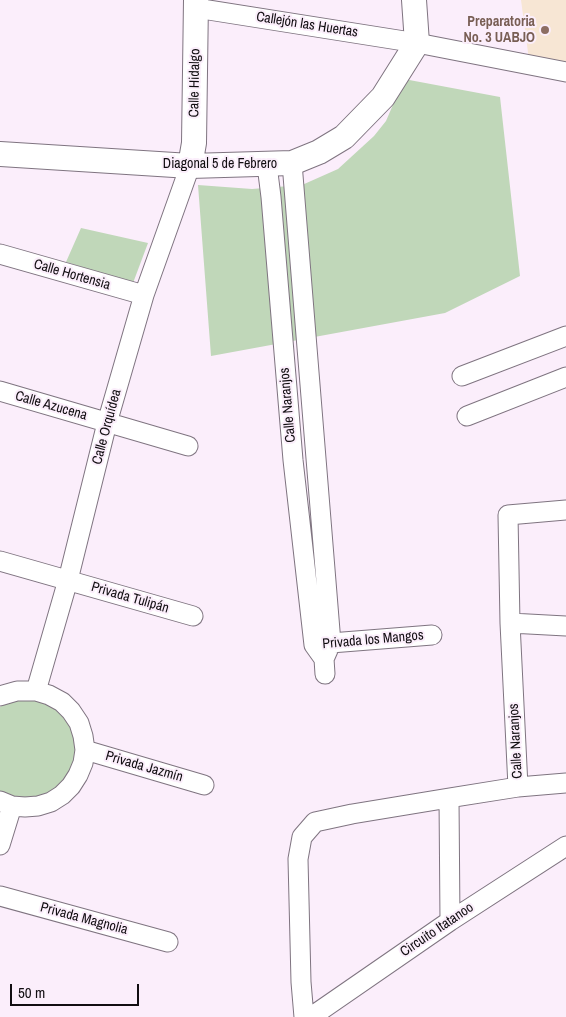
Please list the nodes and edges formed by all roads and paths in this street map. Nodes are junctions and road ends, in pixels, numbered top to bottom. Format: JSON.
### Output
{"nodes":[{"id":1,"x":414,"y":0,"type":"edge"},
{"id":2,"x":196,"y":4,"type":"edge"},
{"id":3,"x":417,"y":43,"type":"junction"},
{"id":4,"x":566,"y":72,"type":"edge"},
{"id":5,"x":0,"y":154,"type":"edge"},
{"id":6,"x":292,"y":163,"type":"junction"},
{"id":7,"x":267,"y":165,"type":"junction"},
{"id":8,"x":190,"y":166,"type":"junction"},
{"id":9,"x":0,"y":254,"type":"edge"},
{"id":10,"x":300,"y":262,"type":"junction"},
{"id":11,"x":277,"y":266,"type":"junction"},
{"id":12,"x":144,"y":295,"type":"junction"},
{"id":13,"x":566,"y":336,"type":"edge"},
{"id":14,"x":462,"y":376,"type":"dead end"},
{"id":15,"x":566,"y":377,"type":"edge"},
{"id":16,"x":0,"y":392,"type":"edge"},
{"id":17,"x":467,"y":416,"type":"dead end"},
{"id":18,"x":107,"y":423,"type":"junction"},
{"id":19,"x":188,"y":446,"type":"dead end"},
{"id":20,"x":316,"y":459,"type":"junction"},
{"id":21,"x":293,"y":460,"type":"junction"},
{"id":22,"x":566,"y":510,"type":"edge"},
{"id":23,"x":0,"y":561,"type":"edge"},
{"id":24,"x":68,"y":580,"type":"junction"},
{"id":25,"x":193,"y":616,"type":"dead end"},
{"id":26,"x":510,"y":623,"type":"junction"},
{"id":27,"x":566,"y":626,"type":"edge"},
{"id":28,"x":432,"y":635,"type":"dead end"},
{"id":29,"x":324,"y":655,"type":"junction"},
{"id":30,"x":36,"y":690,"type":"junction"},
{"id":31,"x":0,"y":696,"type":"edge"},
{"id":32,"x":85,"y":750,"type":"junction"},
{"id":33,"x":566,"y":783,"type":"edge"},
{"id":34,"x":204,"y":785,"type":"dead end"},
{"id":35,"x":518,"y":787,"type":"junction"},
{"id":36,"x":449,"y":798,"type":"junction"},
{"id":37,"x":6,"y":804,"type":"edge"},
{"id":38,"x":0,"y":845,"type":"edge"},
{"id":39,"x":566,"y":846,"type":"edge"},
{"id":40,"x":0,"y":896,"type":"edge"},
{"id":41,"x":450,"y":921,"type":"junction"},
{"id":42,"x":168,"y":942,"type":"dead end"},
{"id":43,"x":304,"y":1017,"type":"edge"},
{"id":44,"x":311,"y":1017,"type":"edge"}],
"edges":[{"from":1,"to":3,"type":"main road"},
{"from":2,"to":3,"type":"street","name":"Callejón las Huertas"},
{"from":2,"to":8,"type":"main road","name":"Calle Hidalgo"},
{"from":3,"to":4,"type":"street","name":"Callejón las Huertas"},
{"from":3,"to":6,"type":"main road","name":"Diagonal 5 de Febrero"},
{"from":5,"to":8,"type":"main road","name":"Diagonal 5 de Febrero"},
{"from":6,"to":7,"type":"main road","name":"Diagonal 5 de Febrero"},
{"from":6,"to":10,"type":"street","name":"Calle Naranjos"},
{"from":7,"to":8,"type":"main road","name":"Diagonal 5 de Febrero"},
{"from":7,"to":11,"type":"street","name":"Calle Naranjos"},
{"from":8,"to":12,"type":"street","name":"Calle Orquídea"},
{"from":9,"to":12,"type":"street","name":"Calle Hortensia"},
{"from":10,"to":11,"type":"street"},
{"from":10,"to":20,"type":"street","name":"Calle Naranjos"},
{"from":11,"to":21,"type":"street","name":"Calle Naranjos"},
{"from":12,"to":18,"type":"street","name":"Calle Orquídea"},
{"from":13,"to":14,"type":"street"},
{"from":15,"to":17,"type":"street"},
{"from":16,"to":18,"type":"street","name":"Calle Azucena"},
{"from":18,"to":19,"type":"street","name":"Calle Azucena"},
{"from":18,"to":24,"type":"street","name":"Calle Orquídea"},
{"from":20,"to":21,"type":"street"},
{"from":20,"to":29,"type":"street","name":"Calle Naranjos"},
{"from":21,"to":29,"type":"street","name":"Calle Naranjos"},
{"from":22,"to":26,"type":"street","name":"Calle Naranjos"},
{"from":23,"to":24,"type":"street","name":"Privada Tulipán"},
{"from":24,"to":25,"type":"street","name":"Privada Tulipán"},
{"from":24,"to":30,"type":"street","name":"Calle Orquídea"},
{"from":26,"to":27,"type":"street"},
{"from":26,"to":35,"type":"street","name":"Calle Naranjos"},
{"from":28,"to":29,"type":"street","name":"Privada los Mangos"},
{"from":30,"to":31,"type":"street"},
{"from":30,"to":32,"type":"street"},
{"from":32,"to":34,"type":"street","name":"Privada Jazmín"},
{"from":32,"to":37,"type":"street"},
{"from":33,"to":35,"type":"street"},
{"from":35,"to":36,"type":"street"},
{"from":36,"to":41,"type":"street"},
{"from":36,"to":43,"type":"street"},
{"from":37,"to":38,"type":"street"},
{"from":39,"to":41,"type":"street","name":"Circuito Itatanoo"},
{"from":40,"to":42,"type":"street","name":"Privada Magnolia"},
{"from":41,"to":44,"type":"street","name":"Circuito Itatanoo"}]}
